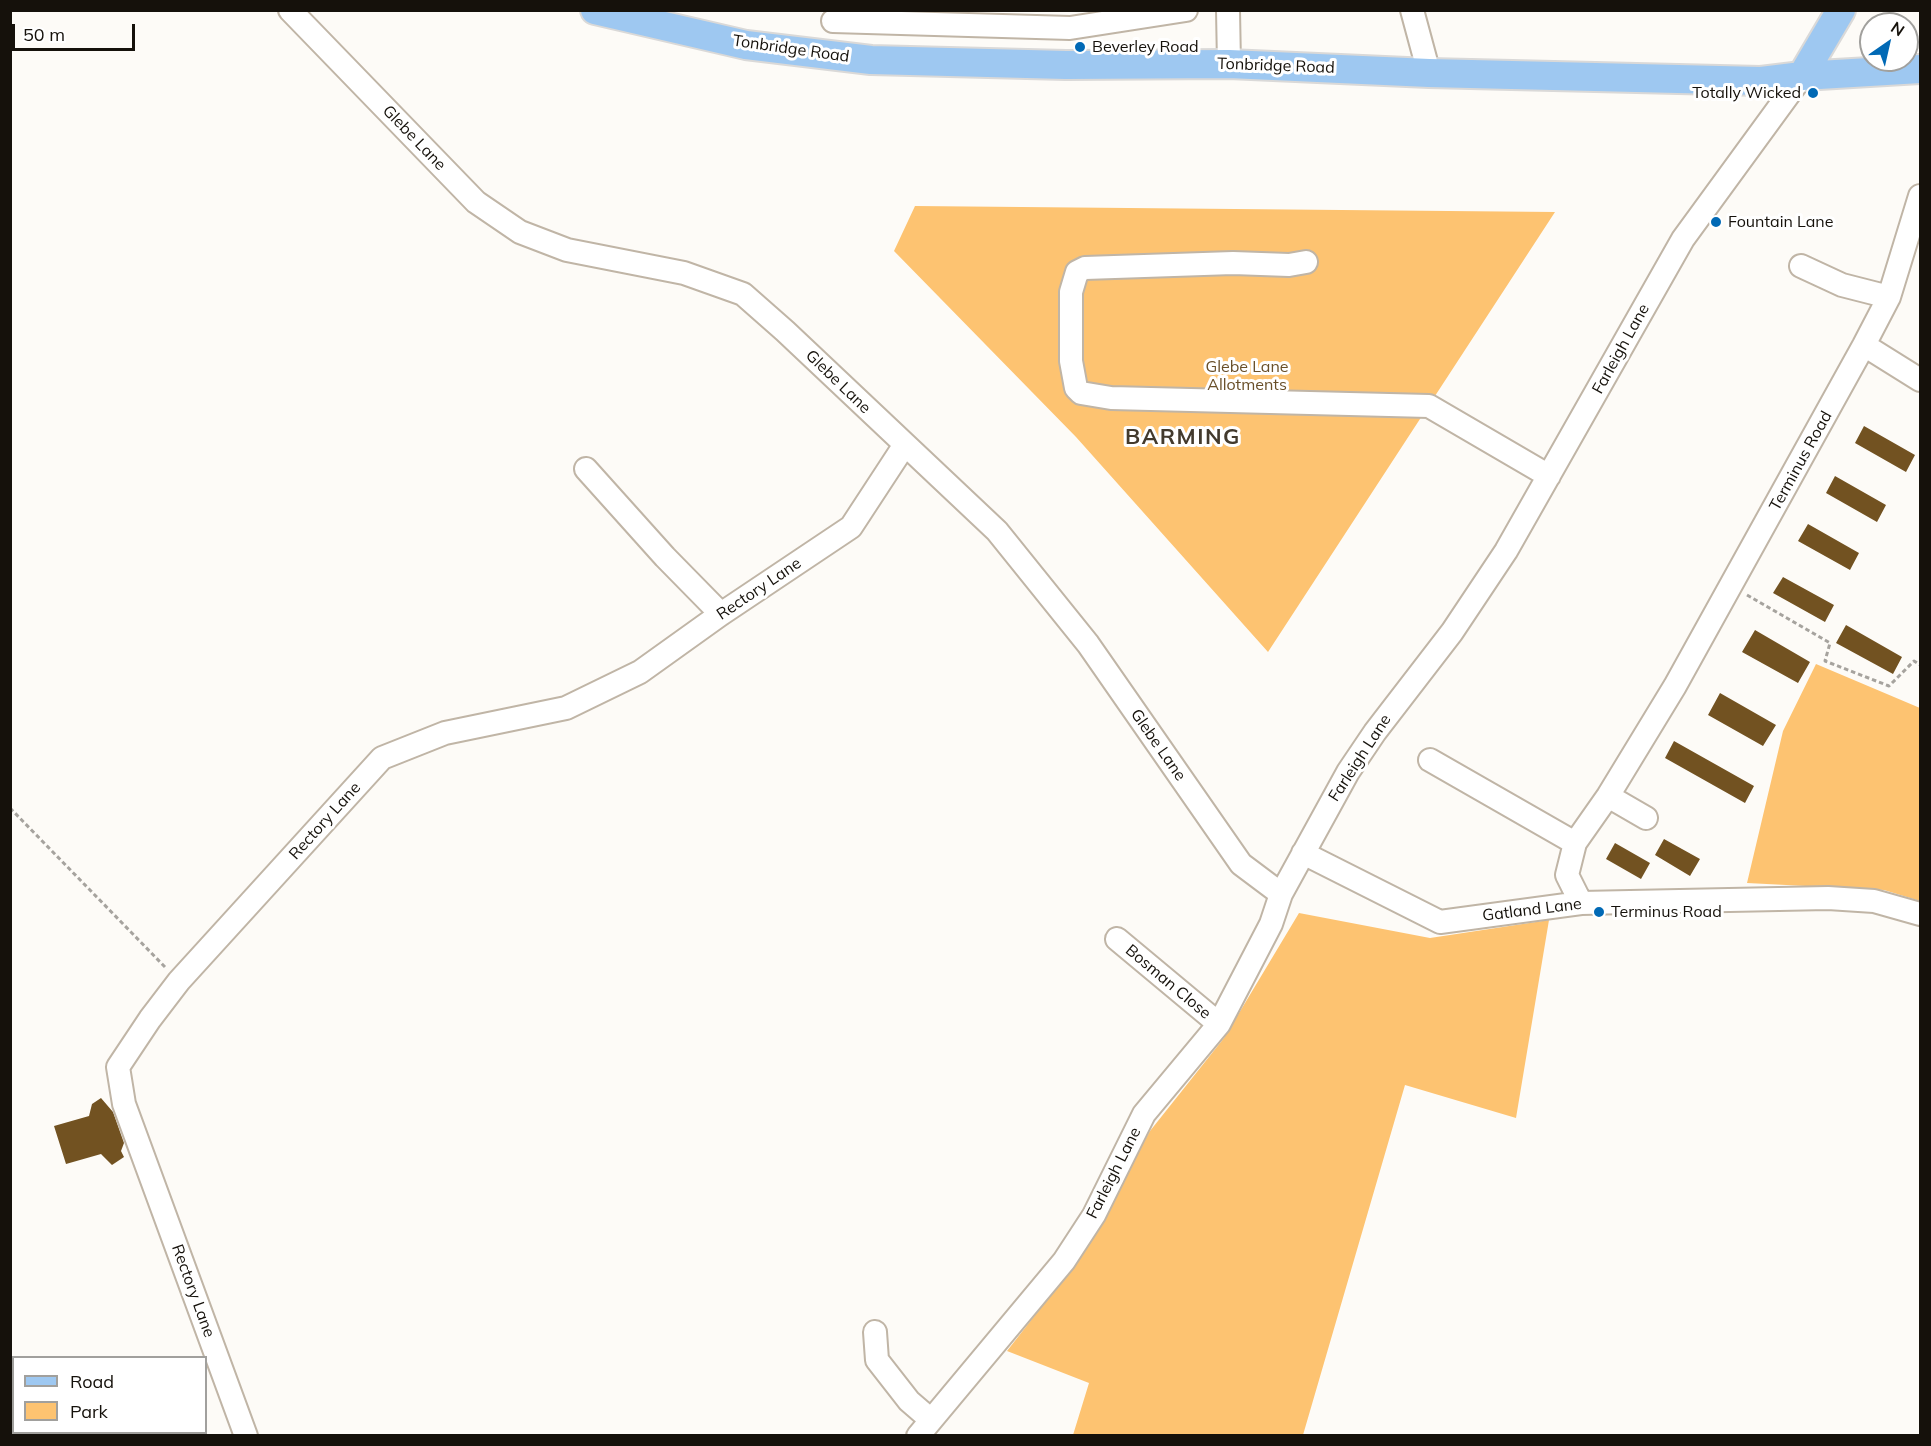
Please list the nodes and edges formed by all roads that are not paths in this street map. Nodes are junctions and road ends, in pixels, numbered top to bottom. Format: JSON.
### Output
{"nodes":[{"id":1,"x":290,"y":10,"type":"edge"},
{"id":2,"x":596,"y":10,"type":"edge"},
{"id":3,"x":1186,"y":10,"type":"edge"},
{"id":4,"x":1228,"y":10,"type":"edge"},
{"id":5,"x":1412,"y":10,"type":"edge"},
{"id":6,"x":1841,"y":10,"type":"edge"},
{"id":7,"x":636,"y":16,"type":"edge"},
{"id":8,"x":864,"y":16,"type":"edge"},
{"id":9,"x":833,"y":21,"type":"dead end"},
{"id":10,"x":1229,"y":64,"type":"junction"},
{"id":11,"x":1920,"y":69,"type":"edge"},
{"id":12,"x":1429,"y":73,"type":"junction"},
{"id":13,"x":1802,"y":76,"type":"junction"},
{"id":14,"x":1920,"y":196,"type":"edge"},
{"id":15,"x":1306,"y":262,"type":"dead end"},
{"id":16,"x":1801,"y":266,"type":"dead end"},
{"id":17,"x":1888,"y":297,"type":"junction"},
{"id":18,"x":1864,"y":345,"type":"junction"},
{"id":19,"x":1920,"y":380,"type":"edge"},
{"id":20,"x":904,"y":446,"type":"junction"},
{"id":21,"x":586,"y":469,"type":"dead end"},
{"id":22,"x":1549,"y":476,"type":"junction"},
{"id":23,"x":721,"y":614,"type":"junction"},
{"id":24,"x":1430,"y":760,"type":"dead end"},
{"id":25,"x":1608,"y":796,"type":"junction"},
{"id":26,"x":1646,"y":818,"type":"dead end"},
{"id":27,"x":1575,"y":843,"type":"junction"},
{"id":28,"x":1303,"y":853,"type":"junction"},
{"id":29,"x":1281,"y":894,"type":"junction"},
{"id":30,"x":1581,"y":903,"type":"junction"},
{"id":31,"x":1920,"y":914,"type":"edge"},
{"id":32,"x":1117,"y":939,"type":"dead end"},
{"id":33,"x":1219,"y":1024,"type":"junction"},
{"id":34,"x":875,"y":1332,"type":"dead end"},
{"id":35,"x":925,"y":1428,"type":"edge"},
{"id":36,"x":246,"y":1436,"type":"edge"}],
"edges":[{"from":1,"to":20,"type":"street","name":"Glebe Lane"},
{"from":2,"to":7,"type":"main road","name":"Tonbridge Road"},
{"from":3,"to":8,"type":"street"},
{"from":4,"to":10,"type":"street"},
{"from":5,"to":12,"type":"street"},
{"from":6,"to":13,"type":"main road"},
{"from":7,"to":10,"type":"main road","name":"Tonbridge Road"},
{"from":8,"to":9,"type":"street"},
{"from":10,"to":12,"type":"main road","name":"Tonbridge Road"},
{"from":11,"to":13,"type":"main road","name":"Tonbridge Road"},
{"from":12,"to":13,"type":"main road","name":"Tonbridge Road"},
{"from":13,"to":22,"type":"street","name":"Farleigh Lane"},
{"from":14,"to":17,"type":"street","name":"Terminus Road"},
{"from":15,"to":22,"type":"street"},
{"from":16,"to":17,"type":"street"},
{"from":17,"to":18,"type":"street","name":"Terminus Road"},
{"from":18,"to":19,"type":"street"},
{"from":18,"to":25,"type":"street","name":"Terminus Road"},
{"from":20,"to":23,"type":"street","name":"Rectory Lane"},
{"from":20,"to":29,"type":"street","name":"Glebe Lane"},
{"from":21,"to":23,"type":"street"},
{"from":22,"to":28,"type":"street","name":"Farleigh Lane"},
{"from":23,"to":36,"type":"street","name":"Rectory Lane"},
{"from":24,"to":27,"type":"street"},
{"from":25,"to":26,"type":"street"},
{"from":25,"to":27,"type":"street","name":"Terminus Road"},
{"from":27,"to":30,"type":"street","name":"Terminus Road"},
{"from":28,"to":29,"type":"street","name":"Farleigh Lane"},
{"from":28,"to":30,"type":"street","name":"Gatland Lane"},
{"from":29,"to":33,"type":"street","name":"Farleigh Lane"},
{"from":30,"to":31,"type":"street","name":"Gatland Lane"},
{"from":32,"to":33,"type":"street","name":"Bosman Close"},
{"from":33,"to":35,"type":"street","name":"Farleigh Lane"},
{"from":34,"to":35,"type":"street"}]}
